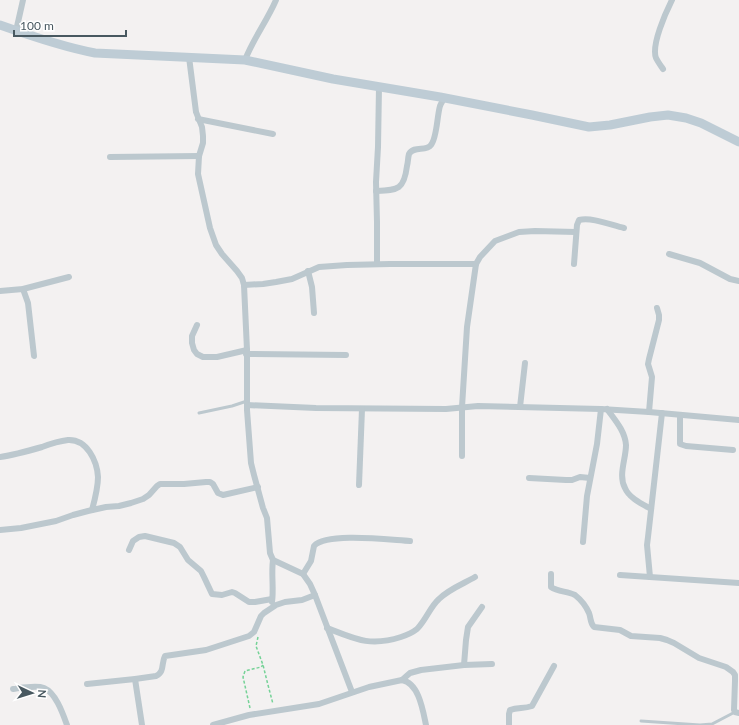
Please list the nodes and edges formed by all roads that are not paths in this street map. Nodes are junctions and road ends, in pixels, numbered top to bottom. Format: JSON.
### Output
{"nodes":[{"id":1,"x":23,"y":0,"type":"edge"},
{"id":2,"x":276,"y":0,"type":"edge"},
{"id":3,"x":672,"y":0,"type":"edge"},
{"id":4,"x":0,"y":25,"type":"edge"},
{"id":5,"x":16,"y":31,"type":"junction"},
{"id":6,"x":189,"y":57,"type":"junction"},
{"id":7,"x":245,"y":60,"type":"junction"},
{"id":8,"x":663,"y":69,"type":"dead end"},
{"id":9,"x":379,"y":87,"type":"junction"},
{"id":10,"x":444,"y":98,"type":"junction"},
{"id":11,"x":198,"y":118,"type":"junction"},
{"id":12,"x":273,"y":134,"type":"dead end"},
{"id":13,"x":739,"y":142,"type":"edge"},
{"id":14,"x":199,"y":156,"type":"junction"},
{"id":15,"x":110,"y":157,"type":"dead end"},
{"id":16,"x":376,"y":191,"type":"junction"},
{"id":17,"x":624,"y":228,"type":"dead end"},
{"id":18,"x":576,"y":232,"type":"junction"},
{"id":19,"x":669,"y":254,"type":"dead end"},
{"id":20,"x":377,"y":264,"type":"junction"},
{"id":21,"x":476,"y":264,"type":"junction"},
{"id":22,"x":574,"y":264,"type":"dead end"},
{"id":23,"x":308,"y":271,"type":"junction"},
{"id":24,"x":69,"y":277,"type":"dead end"},
{"id":25,"x":739,"y":281,"type":"edge"},
{"id":26,"x":244,"y":285,"type":"junction"},
{"id":27,"x":23,"y":289,"type":"junction"},
{"id":28,"x":0,"y":291,"type":"edge"},
{"id":29,"x":657,"y":308,"type":"dead end"},
{"id":30,"x":314,"y":312,"type":"dead end"},
{"id":31,"x":197,"y":325,"type":"dead end"},
{"id":32,"x":246,"y":352,"type":"junction"},
{"id":33,"x":346,"y":355,"type":"dead end"},
{"id":34,"x":34,"y":356,"type":"dead end"},
{"id":35,"x":525,"y":363,"type":"dead end"},
{"id":36,"x":247,"y":403,"type":"junction"},
{"id":37,"x":462,"y":407,"type":"junction"},
{"id":38,"x":520,"y":407,"type":"junction"},
{"id":39,"x":362,"y":408,"type":"junction"},
{"id":40,"x":604,"y":409,"type":"junction"},
{"id":41,"x":650,"y":412,"type":"junction"},
{"id":42,"x":199,"y":413,"type":"dead end"},
{"id":43,"x":662,"y":413,"type":"junction"},
{"id":44,"x":680,"y":415,"type":"junction"},
{"id":45,"x":739,"y":420,"type":"edge"},
{"id":46,"x":733,"y":450,"type":"dead end"},
{"id":47,"x":462,"y":456,"type":"dead end"},
{"id":48,"x":0,"y":457,"type":"edge"},
{"id":49,"x":528,"y":478,"type":"dead end"},
{"id":50,"x":590,"y":478,"type":"junction"},
{"id":51,"x":359,"y":485,"type":"dead end"},
{"id":52,"x":258,"y":487,"type":"junction"},
{"id":53,"x":651,"y":509,"type":"junction"},
{"id":54,"x":92,"y":510,"type":"junction"},
{"id":55,"x":0,"y":530,"type":"edge"},
{"id":56,"x":410,"y":541,"type":"dead end"},
{"id":57,"x":583,"y":542,"type":"dead end"},
{"id":58,"x":129,"y":550,"type":"dead end"},
{"id":59,"x":274,"y":560,"type":"junction"},
{"id":60,"x":303,"y":574,"type":"junction"},
{"id":61,"x":551,"y":574,"type":"dead end"},
{"id":62,"x":620,"y":575,"type":"dead end"},
{"id":63,"x":650,"y":576,"type":"junction"},
{"id":64,"x":475,"y":578,"type":"dead end"},
{"id":65,"x":739,"y":583,"type":"edge"},
{"id":66,"x":315,"y":595,"type":"junction"},
{"id":67,"x":272,"y":600,"type":"junction"},
{"id":68,"x":482,"y":607,"type":"dead end"},
{"id":69,"x":270,"y":609,"type":"junction"},
{"id":70,"x":327,"y":628,"type":"junction"},
{"id":71,"x":492,"y":664,"type":"dead end"},
{"id":72,"x":464,"y":665,"type":"junction"},
{"id":73,"x":554,"y":666,"type":"dead end"},
{"id":74,"x":135,"y":679,"type":"junction"},
{"id":75,"x":402,"y":680,"type":"junction"},
{"id":76,"x":87,"y":684,"type":"dead end"},
{"id":77,"x":13,"y":689,"type":"dead end"},
{"id":78,"x":352,"y":692,"type":"junction"},
{"id":79,"x":737,"y":713,"type":"edge"},
{"id":80,"x":641,"y":721,"type":"dead end"},
{"id":81,"x":67,"y":725,"type":"edge"},
{"id":82,"x":142,"y":725,"type":"edge"},
{"id":83,"x":213,"y":725,"type":"edge"},
{"id":84,"x":426,"y":725,"type":"edge"},
{"id":85,"x":509,"y":725,"type":"edge"}],
"edges":[{"from":1,"to":5,"type":"street"},
{"from":2,"to":7,"type":"street"},
{"from":3,"to":8,"type":"street"},
{"from":4,"to":5,"type":"main road"},
{"from":5,"to":6,"type":"main road"},
{"from":6,"to":7,"type":"main road"},
{"from":6,"to":11,"type":"street"},
{"from":7,"to":9,"type":"main road"},
{"from":9,"to":10,"type":"main road"},
{"from":9,"to":16,"type":"street"},
{"from":10,"to":13,"type":"main road"},
{"from":10,"to":16,"type":"street"},
{"from":11,"to":12,"type":"street"},
{"from":11,"to":14,"type":"street"},
{"from":14,"to":15,"type":"street"},
{"from":14,"to":26,"type":"street"},
{"from":16,"to":20,"type":"street"},
{"from":17,"to":18,"type":"street"},
{"from":18,"to":21,"type":"street"},
{"from":18,"to":22,"type":"street"},
{"from":19,"to":25,"type":"street"},
{"from":20,"to":21,"type":"street"},
{"from":20,"to":23,"type":"street"},
{"from":21,"to":37,"type":"street"},
{"from":23,"to":26,"type":"street"},
{"from":23,"to":30,"type":"street"},
{"from":24,"to":27,"type":"street"},
{"from":26,"to":32,"type":"street"},
{"from":27,"to":28,"type":"street"},
{"from":27,"to":34,"type":"street"},
{"from":29,"to":41,"type":"street"},
{"from":31,"to":32,"type":"street"},
{"from":32,"to":33,"type":"street"},
{"from":32,"to":36,"type":"street"},
{"from":35,"to":38,"type":"street"},
{"from":36,"to":39,"type":"street"},
{"from":36,"to":42,"type":"lane"},
{"from":36,"to":52,"type":"street"},
{"from":37,"to":38,"type":"street"},
{"from":37,"to":39,"type":"street"},
{"from":37,"to":47,"type":"street"},
{"from":38,"to":40,"type":"street"},
{"from":39,"to":51,"type":"street"},
{"from":40,"to":41,"type":"street"},
{"from":40,"to":50,"type":"street"},
{"from":40,"to":53,"type":"street"},
{"from":41,"to":43,"type":"street"},
{"from":43,"to":44,"type":"street"},
{"from":43,"to":53,"type":"street"},
{"from":44,"to":45,"type":"street"},
{"from":44,"to":46,"type":"street"},
{"from":48,"to":54,"type":"street"},
{"from":49,"to":50,"type":"street"},
{"from":50,"to":57,"type":"street"},
{"from":52,"to":54,"type":"street"},
{"from":52,"to":59,"type":"street"},
{"from":53,"to":63,"type":"street"},
{"from":54,"to":55,"type":"street"},
{"from":56,"to":60,"type":"street"},
{"from":58,"to":67,"type":"street"},
{"from":59,"to":60,"type":"street"},
{"from":59,"to":67,"type":"street"},
{"from":60,"to":66,"type":"street"},
{"from":61,"to":79,"type":"street"},
{"from":62,"to":63,"type":"street"},
{"from":63,"to":65,"type":"street"},
{"from":64,"to":70,"type":"street"},
{"from":66,"to":69,"type":"street"},
{"from":66,"to":70,"type":"street"},
{"from":67,"to":69,"type":"street"},
{"from":68,"to":72,"type":"street"},
{"from":69,"to":74,"type":"street"},
{"from":70,"to":78,"type":"street"},
{"from":71,"to":72,"type":"street"},
{"from":72,"to":75,"type":"street"},
{"from":73,"to":85,"type":"street"},
{"from":74,"to":76,"type":"street"},
{"from":74,"to":82,"type":"street"},
{"from":75,"to":78,"type":"street"},
{"from":75,"to":84,"type":"street"},
{"from":77,"to":81,"type":"street"},
{"from":78,"to":83,"type":"street"},
{"from":79,"to":80,"type":"lane"}]}
